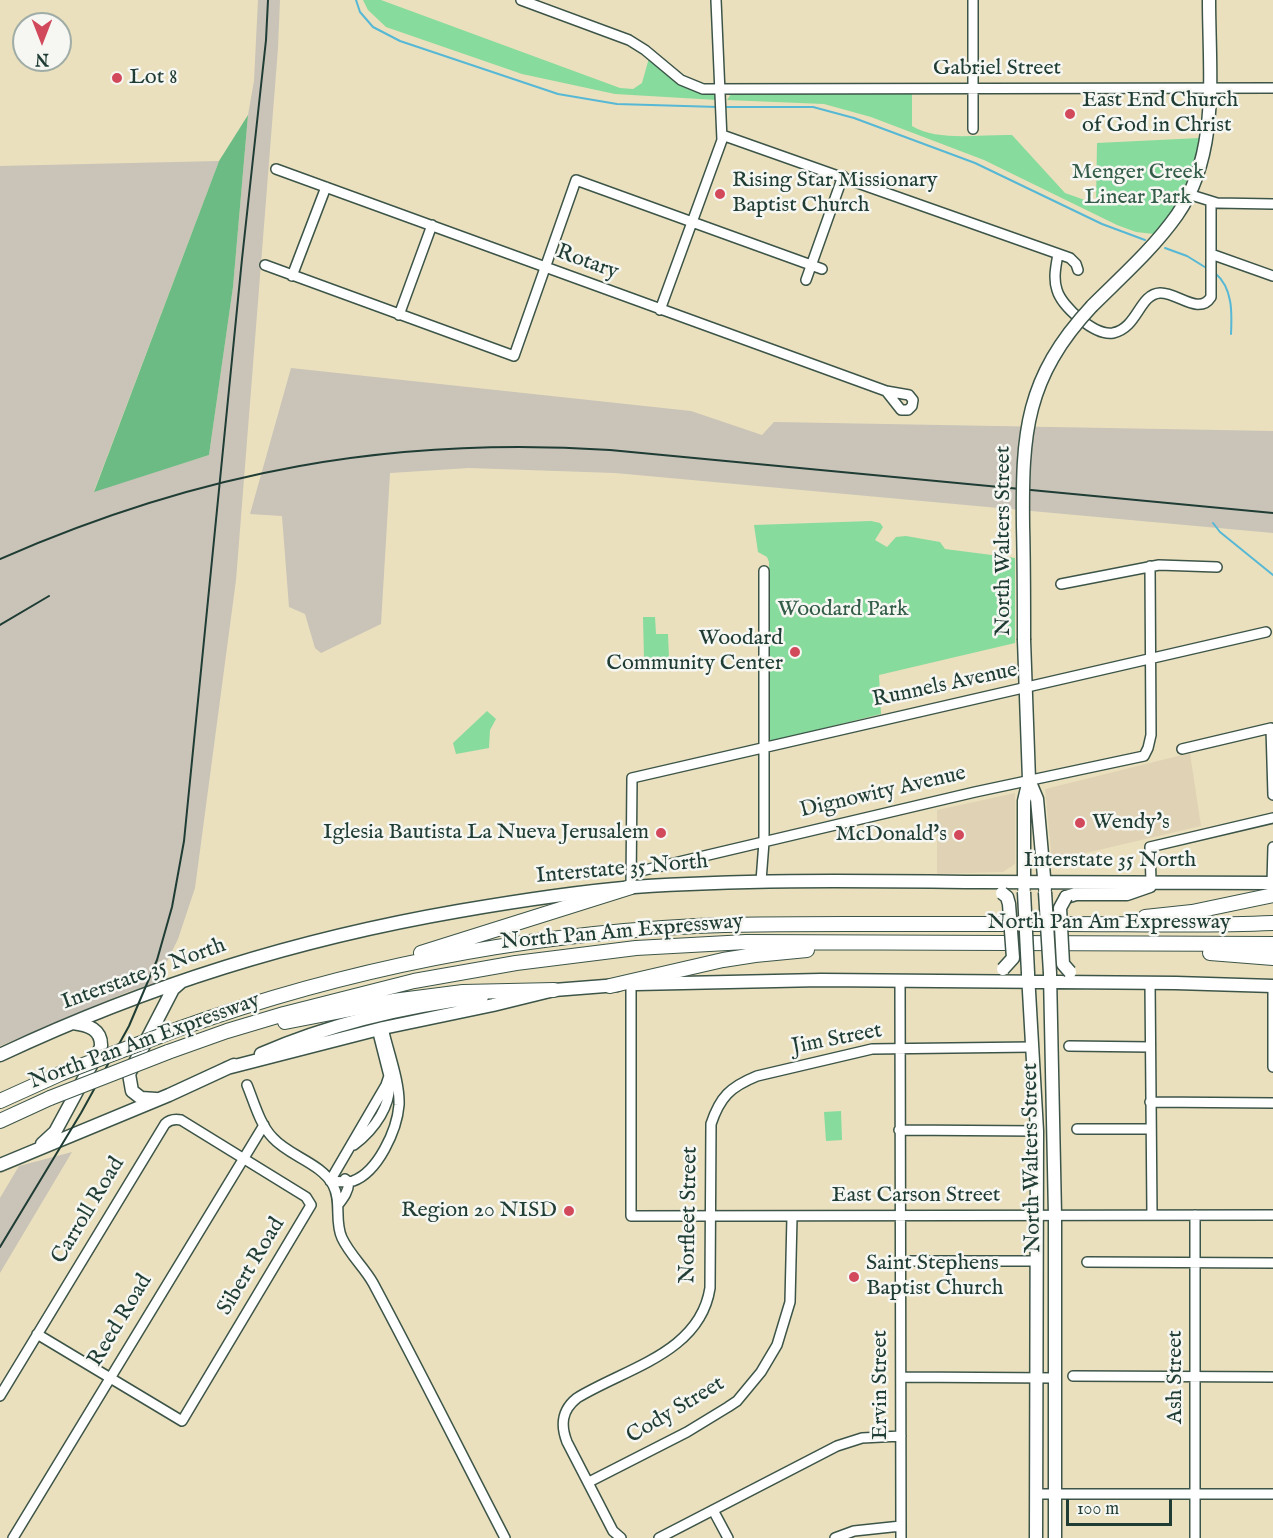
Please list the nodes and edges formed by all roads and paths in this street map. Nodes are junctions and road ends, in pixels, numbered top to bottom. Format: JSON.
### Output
{"nodes":[{"id":1,"x":716,"y":0,"type":"edge"},
{"id":2,"x":973,"y":0,"type":"edge"},
{"id":3,"x":1209,"y":0,"type":"edge"},
{"id":4,"x":528,"y":1,"type":"edge"},
{"id":5,"x":1209,"y":88,"type":"junction"},
{"id":6,"x":1273,"y":88,"type":"edge"},
{"id":7,"x":973,"y":89,"type":"junction"},
{"id":8,"x":721,"y":94,"type":"junction"},
{"id":9,"x":973,"y":129,"type":"dead end"},
{"id":10,"x":722,"y":135,"type":"junction"},
{"id":11,"x":276,"y":169,"type":"dead end"},
{"id":12,"x":843,"y":176,"type":"junction"},
{"id":13,"x":326,"y":187,"type":"junction"},
{"id":14,"x":1188,"y":194,"type":"junction"},
{"id":15,"x":1211,"y":202,"type":"junction"},
{"id":16,"x":1273,"y":204,"type":"edge"},
{"id":17,"x":693,"y":222,"type":"junction"},
{"id":18,"x":432,"y":225,"type":"junction"},
{"id":19,"x":1058,"y":254,"type":"junction"},
{"id":20,"x":1211,"y":259,"type":"junction"},
{"id":21,"x":265,"y":265,"type":"dead end"},
{"id":22,"x":811,"y":265,"type":"junction"},
{"id":23,"x":544,"y":268,"type":"junction"},
{"id":24,"x":822,"y":269,"type":"dead end"},
{"id":25,"x":1078,"y":270,"type":"dead end"},
{"id":26,"x":292,"y":276,"type":"junction"},
{"id":27,"x":1273,"y":276,"type":"edge"},
{"id":28,"x":806,"y":280,"type":"dead end"},
{"id":29,"x":660,"y":310,"type":"junction"},
{"id":30,"x":399,"y":315,"type":"junction"},
{"id":31,"x":886,"y":391,"type":"dead end"},
{"id":32,"x":1150,"y":566,"type":"junction"},
{"id":33,"x":1217,"y":567,"type":"dead end"},
{"id":34,"x":764,"y":571,"type":"dead end"},
{"id":35,"x":1061,"y":584,"type":"dead end"},
{"id":36,"x":1266,"y":632,"type":"dead end"},
{"id":37,"x":1151,"y":658,"type":"junction"},
{"id":38,"x":1025,"y":688,"type":"junction"},
{"id":39,"x":764,"y":747,"type":"junction"},
{"id":40,"x":1182,"y":749,"type":"dead end"},
{"id":41,"x":1029,"y":780,"type":"junction"},
{"id":42,"x":1273,"y":795,"type":"edge"},
{"id":43,"x":1273,"y":818,"type":"edge"},
{"id":44,"x":764,"y":842,"type":"junction"},
{"id":45,"x":1273,"y":847,"type":"edge"},
{"id":46,"x":632,"y":873,"type":"junction"},
{"id":47,"x":761,"y":881,"type":"junction"},
{"id":48,"x":980,"y":882,"type":"junction"},
{"id":49,"x":1155,"y":882,"type":"junction"},
{"id":50,"x":631,"y":887,"type":"junction"},
{"id":51,"x":1024,"y":887,"type":"junction"},
{"id":52,"x":1045,"y":887,"type":"junction"},
{"id":53,"x":1273,"y":887,"type":"edge"},
{"id":54,"x":1273,"y":923,"type":"edge"},
{"id":55,"x":1069,"y":924,"type":"junction"},
{"id":56,"x":1067,"y":943,"type":"junction"},
{"id":57,"x":914,"y":944,"type":"junction"},
{"id":58,"x":1273,"y":944,"type":"edge"},
{"id":59,"x":1273,"y":958,"type":"edge"},
{"id":60,"x":1028,"y":977,"type":"junction"},
{"id":61,"x":1050,"y":977,"type":"junction"},
{"id":62,"x":184,"y":980,"type":"junction"},
{"id":63,"x":900,"y":980,"type":"junction"},
{"id":64,"x":974,"y":980,"type":"junction"},
{"id":65,"x":1110,"y":982,"type":"junction"},
{"id":66,"x":1150,"y":982,"type":"junction"},
{"id":67,"x":631,"y":985,"type":"junction"},
{"id":68,"x":610,"y":986,"type":"junction"},
{"id":69,"x":1273,"y":986,"type":"edge"},
{"id":70,"x":554,"y":990,"type":"junction"},
{"id":71,"x":231,"y":1011,"type":"junction"},
{"id":72,"x":73,"y":1023,"type":"junction"},
{"id":73,"x":380,"y":1029,"type":"junction"},
{"id":74,"x":189,"y":1044,"type":"junction"},
{"id":75,"x":1069,"y":1046,"type":"dead end"},
{"id":76,"x":1032,"y":1047,"type":"junction"},
{"id":77,"x":1150,"y":1047,"type":"junction"},
{"id":78,"x":900,"y":1048,"type":"junction"},
{"id":79,"x":0,"y":1054,"type":"edge"},
{"id":80,"x":1273,"y":1067,"type":"edge"},
{"id":81,"x":227,"y":1068,"type":"junction"},
{"id":82,"x":247,"y":1085,"type":"dead end"},
{"id":83,"x":158,"y":1100,"type":"junction"},
{"id":84,"x":0,"y":1101,"type":"edge"},
{"id":85,"x":1150,"y":1102,"type":"junction"},
{"id":86,"x":1273,"y":1103,"type":"edge"},
{"id":87,"x":0,"y":1121,"type":"edge"},
{"id":88,"x":711,"y":1124,"type":"joint"},
{"id":89,"x":264,"y":1125,"type":"junction"},
{"id":90,"x":1077,"y":1129,"type":"dead end"},
{"id":91,"x":1150,"y":1129,"type":"junction"},
{"id":92,"x":899,"y":1130,"type":"junction"},
{"id":93,"x":1037,"y":1131,"type":"junction"},
{"id":94,"x":34,"y":1151,"type":"junction"},
{"id":95,"x":243,"y":1158,"type":"junction"},
{"id":96,"x":0,"y":1166,"type":"edge"},
{"id":97,"x":333,"y":1177,"type":"junction"},
{"id":98,"x":349,"y":1182,"type":"junction"},
{"id":99,"x":339,"y":1205,"type":"junction"},
{"id":100,"x":1037,"y":1215,"type":"junction"},
{"id":101,"x":1055,"y":1215,"type":"junction"},
{"id":102,"x":1152,"y":1215,"type":"junction"},
{"id":103,"x":1195,"y":1215,"type":"junction"},
{"id":104,"x":1273,"y":1215,"type":"edge"},
{"id":105,"x":711,"y":1216,"type":"junction"},
{"id":106,"x":900,"y":1216,"type":"junction"},
{"id":107,"x":792,"y":1217,"type":"junction"},
{"id":108,"x":901,"y":1261,"type":"junction"},
{"id":109,"x":1037,"y":1261,"type":"junction"},
{"id":110,"x":1088,"y":1262,"type":"dead end"},
{"id":111,"x":1196,"y":1262,"type":"junction"},
{"id":112,"x":1273,"y":1263,"type":"edge"},
{"id":113,"x":37,"y":1334,"type":"junction"},
{"id":114,"x":1072,"y":1376,"type":"dead end"},
{"id":115,"x":900,"y":1377,"type":"junction"},
{"id":116,"x":1196,"y":1377,"type":"junction"},
{"id":117,"x":1273,"y":1377,"type":"edge"},
{"id":118,"x":110,"y":1378,"type":"junction"},
{"id":119,"x":1037,"y":1378,"type":"junction"},
{"id":120,"x":1055,"y":1378,"type":"junction"},
{"id":121,"x":0,"y":1396,"type":"edge"},
{"id":122,"x":901,"y":1436,"type":"junction"},
{"id":123,"x":589,"y":1482,"type":"junction"},
{"id":124,"x":1037,"y":1494,"type":"junction"},
{"id":125,"x":1273,"y":1494,"type":"edge"},
{"id":126,"x":1055,"y":1495,"type":"junction"},
{"id":127,"x":1196,"y":1495,"type":"junction"},
{"id":128,"x":713,"y":1510,"type":"junction"},
{"id":129,"x":901,"y":1526,"type":"junction"},
{"id":130,"x":13,"y":1538,"type":"edge"},
{"id":131,"x":504,"y":1538,"type":"edge"},
{"id":132,"x":621,"y":1538,"type":"edge"},
{"id":133,"x":659,"y":1538,"type":"edge"},
{"id":134,"x":728,"y":1538,"type":"edge"},
{"id":135,"x":835,"y":1538,"type":"edge"},
{"id":136,"x":901,"y":1538,"type":"edge"},
{"id":137,"x":1036,"y":1538,"type":"edge"},
{"id":138,"x":1055,"y":1538,"type":"edge"},
{"id":139,"x":1195,"y":1538,"type":"edge"}],
"edges":[{"from":1,"to":8,"type":"street"},
{"from":2,"to":7,"type":"street"},
{"from":3,"to":5,"type":"main road","name":"North Walters Street"},
{"from":4,"to":8,"type":"street","name":"Gabriel Street"},
{"from":5,"to":6,"type":"street","name":"Gabriel Street"},
{"from":5,"to":7,"type":"street","name":"Gabriel Street"},
{"from":5,"to":14,"type":"main road","name":"North Walters Street"},
{"from":7,"to":8,"type":"street","name":"Gabriel Street"},
{"from":7,"to":9,"type":"street"},
{"from":8,"to":10,"type":"street"},
{"from":10,"to":12,"type":"street"},
{"from":10,"to":17,"type":"street"},
{"from":11,"to":13,"type":"street","name":"Rotary"},
{"from":12,"to":19,"type":"street"},
{"from":12,"to":22,"type":"street"},
{"from":13,"to":18,"type":"street","name":"Rotary"},
{"from":13,"to":26,"type":"street"},
{"from":14,"to":15,"type":"street"},
{"from":14,"to":38,"type":"main road","name":"North Walters Street","bridge":true},
{"from":15,"to":16,"type":"street"},
{"from":15,"to":20,"type":"street"},
{"from":17,"to":22,"type":"street"},
{"from":17,"to":23,"type":"street"},
{"from":17,"to":29,"type":"street"},
{"from":18,"to":23,"type":"street","name":"Rotary"},
{"from":18,"to":30,"type":"street"},
{"from":19,"to":20,"type":"street"},
{"from":19,"to":25,"type":"street"},
{"from":20,"to":27,"type":"street"},
{"from":21,"to":26,"type":"street"},
{"from":22,"to":24,"type":"street"},
{"from":22,"to":28,"type":"street"},
{"from":23,"to":29,"type":"street","name":"Rotary"},
{"from":23,"to":30,"type":"street"},
{"from":26,"to":30,"type":"street"},
{"from":29,"to":31,"type":"street","name":"Rotary"},
{"from":32,"to":33,"type":"street"},
{"from":32,"to":35,"type":"street"},
{"from":32,"to":37,"type":"street"},
{"from":34,"to":39,"type":"street"},
{"from":36,"to":37,"type":"street","name":"Runnels Avenue"},
{"from":37,"to":38,"type":"street","name":"Runnels Avenue"},
{"from":37,"to":41,"type":"street","name":"Dignowity Avenue"},
{"from":38,"to":39,"type":"street","name":"Runnels Avenue"},
{"from":38,"to":41,"type":"main road","name":"North Walters Street"},
{"from":39,"to":44,"type":"street"},
{"from":39,"to":46,"type":"street","name":"Runnels Avenue"},
{"from":40,"to":42,"type":"street"},
{"from":41,"to":44,"type":"street","name":"Dignowity Avenue"},
{"from":41,"to":51,"type":"main road","name":"North Walters Street"},
{"from":41,"to":52,"type":"main road","name":"North Walters Street"},
{"from":43,"to":49,"type":"street"},
{"from":44,"to":46,"type":"street","name":"Dignowity Avenue"},
{"from":44,"to":47,"type":"street"},
{"from":45,"to":53,"type":"street"},
{"from":46,"to":50,"type":"street"},
{"from":47,"to":48,"type":"main road","name":"Interstate 35 North"},
{"from":47,"to":50,"type":"main road","name":"Interstate 35 North"},
{"from":48,"to":51,"type":"main road","name":"Interstate 35 North"},
{"from":48,"to":64,"type":"main road","bridge":true},
{"from":49,"to":52,"type":"main road","name":"Interstate 35 North"},
{"from":49,"to":53,"type":"main road","name":"Interstate 35 North"},
{"from":49,"to":65,"type":"main road","bridge":true},
{"from":50,"to":62,"type":"main road","name":"Interstate 35 North"},
{"from":50,"to":71,"type":"highway"},
{"from":51,"to":52,"type":"main road","name":"Interstate 35 North"},
{"from":51,"to":60,"type":"main road","name":"North Walters Street","bridge":true},
{"from":52,"to":61,"type":"main road","name":"North Walters Street","bridge":true},
{"from":53,"to":55,"type":"highway"},
{"from":54,"to":55,"type":"highway","name":"North Pan Am Expressway"},
{"from":55,"to":71,"type":"highway","name":"North Pan Am Expressway"},
{"from":56,"to":57,"type":"highway","name":"North Pan Am Expressway"},
{"from":56,"to":58,"type":"highway","name":"North Pan Am Expressway"},
{"from":56,"to":59,"type":"highway"},
{"from":57,"to":68,"type":"highway"},
{"from":57,"to":74,"type":"highway","name":"North Pan Am Expressway"},
{"from":60,"to":61,"type":"main road"},
{"from":60,"to":64,"type":"main road"},
{"from":60,"to":76,"type":"main road","name":"North Walters Street"},
{"from":61,"to":65,"type":"main road"},
{"from":61,"to":101,"type":"main road","name":"North Walters Street"},
{"from":62,"to":72,"type":"main road","name":"Interstate 35 North"},
{"from":62,"to":83,"type":"main road"},
{"from":63,"to":64,"type":"main road"},
{"from":63,"to":67,"type":"main road"},
{"from":63,"to":78,"type":"street","name":"Ervin Street"},
{"from":65,"to":66,"type":"main road"},
{"from":66,"to":69,"type":"main road"},
{"from":66,"to":77,"type":"street"},
{"from":67,"to":68,"type":"main road"},
{"from":67,"to":105,"type":"street","name":"East Carson Street"},
{"from":68,"to":70,"type":"main road"},
{"from":69,"to":80,"type":"street"},
{"from":70,"to":73,"type":"main road"},
{"from":70,"to":74,"type":"highway"},
{"from":70,"to":81,"type":"main road"},
{"from":71,"to":84,"type":"highway","name":"North Pan Am Expressway","bridge":true},
{"from":72,"to":79,"type":"main road","name":"Interstate 35 North"},
{"from":72,"to":94,"type":"main road"},
{"from":73,"to":81,"type":"main road"},
{"from":73,"to":97,"type":"street"},
{"from":73,"to":98,"type":"street"},
{"from":74,"to":87,"type":"highway","name":"North Pan Am Expressway","bridge":true},
{"from":75,"to":77,"type":"street"},
{"from":76,"to":78,"type":"street","name":"Jim Street"},
{"from":76,"to":93,"type":"main road","name":"North Walters Street"},
{"from":77,"to":85,"type":"street"},
{"from":78,"to":88,"type":"street","name":"Jim Street"},
{"from":78,"to":92,"type":"street","name":"Ervin Street"},
{"from":81,"to":83,"type":"main road"},
{"from":82,"to":89,"type":"street"},
{"from":83,"to":94,"type":"main road"},
{"from":85,"to":86,"type":"street"},
{"from":85,"to":91,"type":"street"},
{"from":88,"to":105,"type":"street","name":"Norfleet Street"},
{"from":89,"to":95,"type":"street","name":"Reed Road"},
{"from":89,"to":97,"type":"street"},
{"from":90,"to":91,"type":"street"},
{"from":91,"to":102,"type":"street"},
{"from":92,"to":93,"type":"street"},
{"from":92,"to":106,"type":"street","name":"Ervin Street"},
{"from":93,"to":100,"type":"main road","name":"North Walters Street"},
{"from":94,"to":96,"type":"main road"},
{"from":95,"to":113,"type":"street","name":"Carroll Road"},
{"from":95,"to":118,"type":"street","name":"Reed Road"},
{"from":95,"to":118,"type":"street","name":"Sibert Road"},
{"from":97,"to":98,"type":"street"},
{"from":97,"to":99,"type":"street"},
{"from":98,"to":99,"type":"street"},
{"from":99,"to":131,"type":"street"},
{"from":100,"to":101,"type":"street","name":"East Carson Street"},
{"from":100,"to":106,"type":"street","name":"East Carson Street"},
{"from":100,"to":109,"type":"main road","name":"North Walters Street"},
{"from":101,"to":102,"type":"street","name":"East Carson Street"},
{"from":101,"to":120,"type":"main road","name":"North Walters Street"},
{"from":102,"to":103,"type":"street","name":"East Carson Street"},
{"from":103,"to":104,"type":"street","name":"East Carson Street"},
{"from":103,"to":111,"type":"street","name":"Ash Street"},
{"from":105,"to":107,"type":"street","name":"East Carson Street"},
{"from":105,"to":123,"type":"street","name":"Norfleet Street"},
{"from":106,"to":107,"type":"street","name":"East Carson Street"},
{"from":106,"to":108,"type":"street","name":"Ervin Street"},
{"from":107,"to":123,"type":"street","name":"Cody Street"},
{"from":108,"to":109,"type":"street"},
{"from":108,"to":115,"type":"street","name":"Ervin Street"},
{"from":109,"to":119,"type":"main road","name":"North Walters Street"},
{"from":110,"to":111,"type":"street"},
{"from":111,"to":112,"type":"street"},
{"from":111,"to":116,"type":"street","name":"Ash Street"},
{"from":113,"to":118,"type":"street"},
{"from":113,"to":121,"type":"street","name":"Carroll Road"},
{"from":114,"to":116,"type":"street"},
{"from":115,"to":119,"type":"street"},
{"from":115,"to":122,"type":"street","name":"Ervin Street"},
{"from":116,"to":117,"type":"street"},
{"from":116,"to":127,"type":"street","name":"Ash Street"},
{"from":118,"to":130,"type":"street","name":"Reed Road"},
{"from":119,"to":120,"type":"street"},
{"from":119,"to":124,"type":"main road","name":"North Walters Street"},
{"from":120,"to":126,"type":"main road","name":"North Walters Street"},
{"from":122,"to":128,"type":"street"},
{"from":122,"to":129,"type":"street","name":"Ervin Street"},
{"from":123,"to":132,"type":"street","name":"Norfleet Street"},
{"from":124,"to":126,"type":"street"},
{"from":124,"to":137,"type":"main road","name":"North Walters Street"},
{"from":125,"to":127,"type":"street"},
{"from":126,"to":127,"type":"street"},
{"from":126,"to":138,"type":"main road","name":"North Walters Street"},
{"from":127,"to":139,"type":"street","name":"Ash Street"},
{"from":128,"to":133,"type":"street"},
{"from":128,"to":134,"type":"street"},
{"from":129,"to":135,"type":"street"},
{"from":129,"to":136,"type":"street","name":"Ervin Street"}]}
